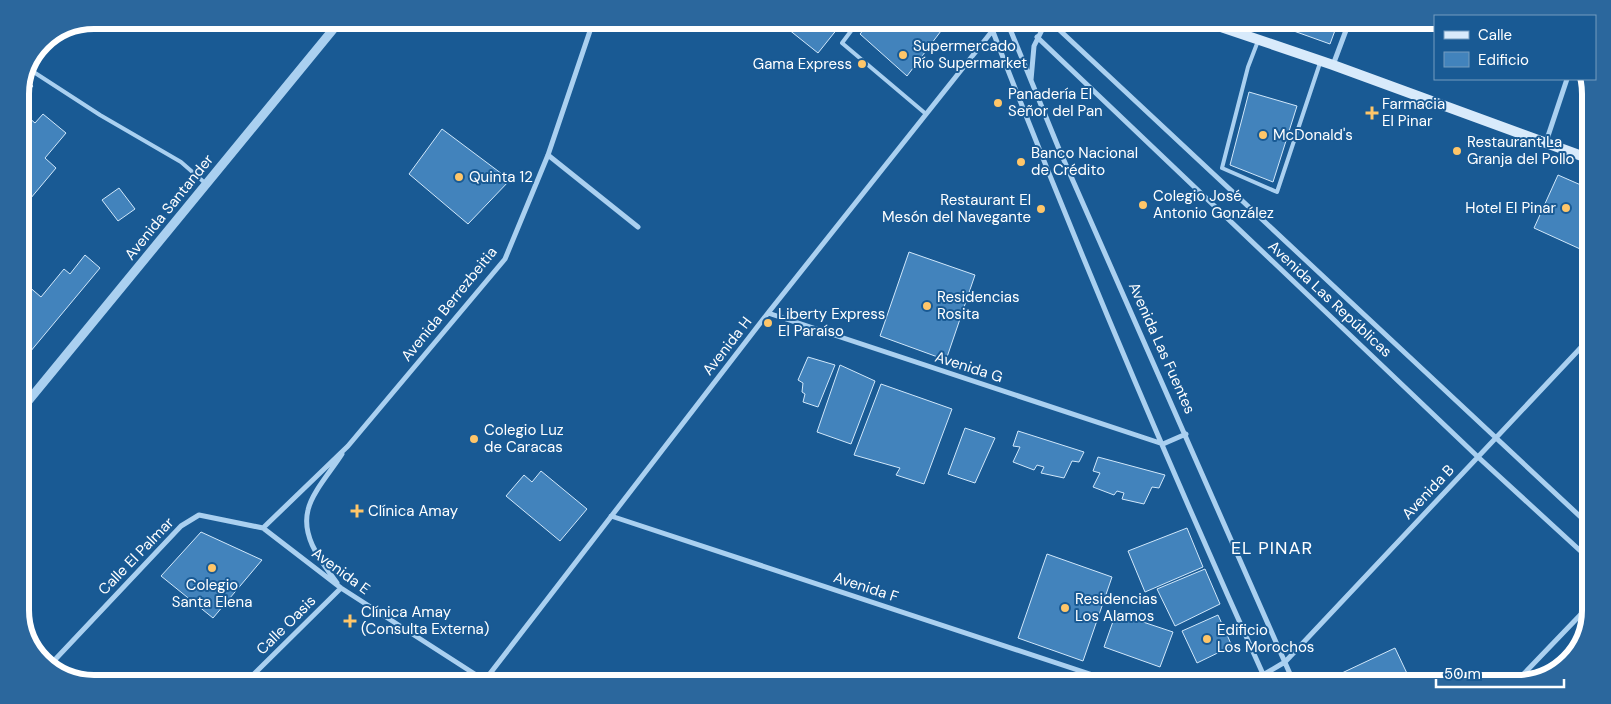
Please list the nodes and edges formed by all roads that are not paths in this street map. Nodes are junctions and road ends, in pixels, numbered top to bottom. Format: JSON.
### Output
{"nodes":[{"id":1,"x":333,"y":29,"type":"edge"},
{"id":2,"x":591,"y":29,"type":"edge"},
{"id":3,"x":852,"y":29,"type":"edge"},
{"id":4,"x":1010,"y":29,"type":"edge"},
{"id":5,"x":1042,"y":29,"type":"edge"},
{"id":6,"x":1058,"y":29,"type":"edge"},
{"id":7,"x":1227,"y":29,"type":"edge"},
{"id":8,"x":1346,"y":29,"type":"edge"},
{"id":9,"x":993,"y":30,"type":"joint"},
{"id":10,"x":1038,"y":37,"type":"junction"},
{"id":11,"x":1258,"y":39,"type":"junction"},
{"id":12,"x":1321,"y":60,"type":"junction"},
{"id":13,"x":1333,"y":65,"type":"junction"},
{"id":14,"x":33,"y":72,"type":"edge"},
{"id":15,"x":1567,"y":80,"type":"edge"},
{"id":16,"x":1031,"y":83,"type":"junction"},
{"id":17,"x":926,"y":114,"type":"junction"},
{"id":18,"x":1546,"y":142,"type":"junction"},
{"id":19,"x":548,"y":155,"type":"junction"},
{"id":20,"x":1582,"y":156,"type":"edge"},
{"id":21,"x":206,"y":183,"type":"junction"},
{"id":22,"x":638,"y":227,"type":"dead end"},
{"id":23,"x":768,"y":313,"type":"junction"},
{"id":24,"x":1582,"y":346,"type":"edge"},
{"id":25,"x":29,"y":400,"type":"edge"},
{"id":26,"x":1186,"y":434,"type":"junction"},
{"id":27,"x":1496,"y":438,"type":"junction"},
{"id":28,"x":1163,"y":444,"type":"junction"},
{"id":29,"x":348,"y":446,"type":"junction"},
{"id":30,"x":1478,"y":457,"type":"junction"},
{"id":31,"x":610,"y":516,"type":"junction"},
{"id":32,"x":1582,"y":518,"type":"edge"},
{"id":33,"x":263,"y":528,"type":"junction"},
{"id":34,"x":1582,"y":552,"type":"edge"},
{"id":35,"x":341,"y":588,"type":"junction"},
{"id":36,"x":1582,"y":613,"type":"edge"},
{"id":37,"x":53,"y":661,"type":"edge"},
{"id":38,"x":1285,"y":662,"type":"junction"},
{"id":39,"x":253,"y":675,"type":"edge"},
{"id":40,"x":476,"y":675,"type":"edge"},
{"id":41,"x":488,"y":675,"type":"edge"},
{"id":42,"x":1093,"y":675,"type":"edge"},
{"id":43,"x":1263,"y":675,"type":"joint"},
{"id":44,"x":1291,"y":675,"type":"edge"},
{"id":45,"x":1523,"y":675,"type":"edge"}],
"edges":[{"from":1,"to":21,"type":"street","name":"Avenida Santander"},
{"from":2,"to":19,"type":"street","name":"Avenida Berrezbeitia"},
{"from":3,"to":17,"type":"lane"},
{"from":4,"to":16,"type":"street","name":"Avenida Las Fuentes"},
{"from":5,"to":10,"type":"street"},
{"from":6,"to":27,"type":"street","name":"Avenida Las Repúblicas"},
{"from":7,"to":11,"type":"main road"},
{"from":8,"to":13,"type":"street"},
{"from":9,"to":17,"type":"street","name":"Avenida H"},
{"from":9,"to":28,"type":"street"},
{"from":10,"to":16,"type":"street"},
{"from":10,"to":30,"type":"street","name":"Avenida Las Repúblicas"},
{"from":11,"to":12,"type":"main road"},
{"from":11,"to":12,"type":"lane"},
{"from":12,"to":13,"type":"main road"},
{"from":13,"to":18,"type":"main road"},
{"from":14,"to":21,"type":"lane"},
{"from":15,"to":18,"type":"street"},
{"from":16,"to":26,"type":"street","name":"Avenida Las Fuentes"},
{"from":17,"to":23,"type":"street","name":"Avenida H"},
{"from":18,"to":20,"type":"main road"},
{"from":19,"to":22,"type":"street"},
{"from":19,"to":29,"type":"street","name":"Avenida Berrezbeitia"},
{"from":21,"to":25,"type":"street","name":"Avenida Santander"},
{"from":23,"to":28,"type":"street","name":"Avenida G"},
{"from":23,"to":31,"type":"street","name":"Avenida H"},
{"from":24,"to":27,"type":"street","name":"Avenida B"},
{"from":26,"to":28,"type":"street"},
{"from":26,"to":38,"type":"street","name":"Avenida Las Fuentes"},
{"from":27,"to":30,"type":"street","name":"Avenida B"},
{"from":27,"to":32,"type":"street","name":"Avenida Las Repúblicas"},
{"from":28,"to":43,"type":"street"},
{"from":29,"to":33,"type":"street","name":"Avenida Berrezbeitia"},
{"from":29,"to":35,"type":"street","name":"Avenida Berrezbeitia"},
{"from":30,"to":34,"type":"street","name":"Avenida Las Repúblicas"},
{"from":30,"to":38,"type":"street","name":"Avenida B"},
{"from":31,"to":41,"type":"street","name":"Avenida H"},
{"from":31,"to":42,"type":"street","name":"Avenida F"},
{"from":33,"to":35,"type":"street","name":"Avenida E"},
{"from":33,"to":37,"type":"street","name":"Calle El Palmar"},
{"from":35,"to":39,"type":"street","name":"Calle Oasis"},
{"from":35,"to":40,"type":"street","name":"Avenida E"},
{"from":36,"to":45,"type":"street"},
{"from":38,"to":43,"type":"street","name":"Avenida B"},
{"from":38,"to":44,"type":"street","name":"Avenida Las Fuentes"}]}
